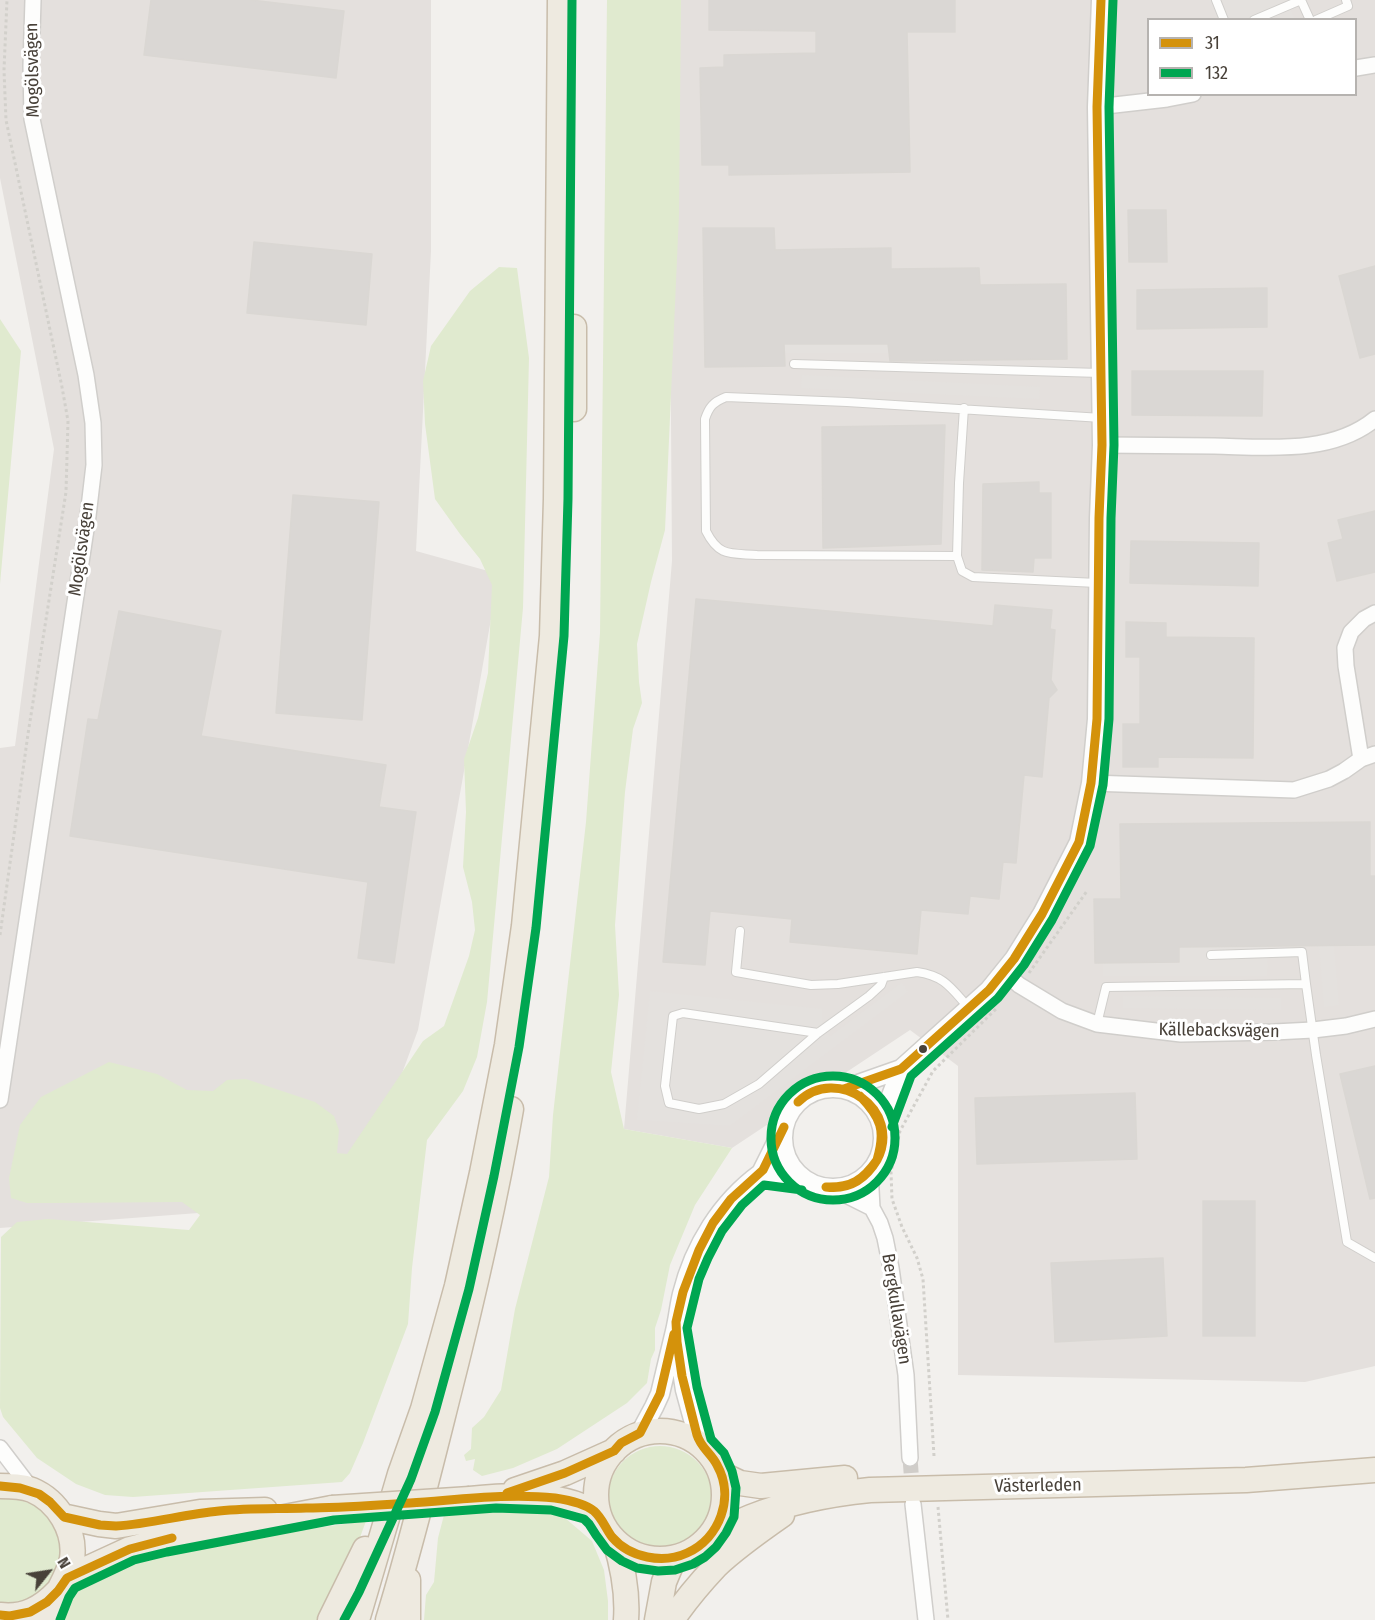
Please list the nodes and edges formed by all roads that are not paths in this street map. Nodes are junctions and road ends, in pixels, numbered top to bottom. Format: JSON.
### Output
{"nodes":[{"id":1,"x":33,"y":0,"type":"edge"},
{"id":2,"x":560,"y":0,"type":"edge"},
{"id":3,"x":575,"y":0,"type":"edge"},
{"id":4,"x":1101,"y":0,"type":"edge"},
{"id":5,"x":1216,"y":0,"type":"edge"},
{"id":6,"x":1301,"y":0,"type":"edge"},
{"id":7,"x":1346,"y":0,"type":"edge"},
{"id":8,"x":1223,"y":18,"type":"edge"},
{"id":9,"x":1259,"y":18,"type":"edge"},
{"id":10,"x":1309,"y":18,"type":"edge"},
{"id":11,"x":1321,"y":18,"type":"edge"},
{"id":12,"x":1375,"y":66,"type":"edge"},
{"id":13,"x":1357,"y":68,"type":"edge"},
{"id":14,"x":1183,"y":96,"type":"edge"},
{"id":15,"x":1096,"y":107,"type":"junction"},
{"id":16,"x":794,"y":364,"type":"dead end"},
{"id":17,"x":1101,"y":374,"type":"junction"},
{"id":18,"x":964,"y":408,"type":"junction"},
{"id":19,"x":1102,"y":418,"type":"junction"},
{"id":20,"x":1375,"y":419,"type":"edge"},
{"id":21,"x":1102,"y":445,"type":"junction"},
{"id":22,"x":957,"y":556,"type":"junction"},
{"id":23,"x":1099,"y":584,"type":"junction"},
{"id":24,"x":1375,"y":613,"type":"edge"},
{"id":25,"x":1368,"y":756,"type":"edge"},
{"id":26,"x":1091,"y":783,"type":"junction"},
{"id":27,"x":740,"y":932,"type":"dead end"},
{"id":28,"x":1211,"y":955,"type":"dead end"},
{"id":29,"x":1004,"y":972,"type":"junction"},
{"id":30,"x":884,"y":977,"type":"junction"},
{"id":31,"x":1306,"y":984,"type":"junction"},
{"id":32,"x":970,"y":1009,"type":"junction"},
{"id":33,"x":1375,"y":1019,"type":"edge"},
{"id":34,"x":1098,"y":1024,"type":"junction"},
{"id":35,"x":5,"y":1028,"type":"edge"},
{"id":36,"x":1313,"y":1030,"type":"junction"},
{"id":37,"x":818,"y":1033,"type":"junction"},
{"id":38,"x":901,"y":1069,"type":"junction"},
{"id":39,"x":844,"y":1089,"type":"junction"},
{"id":40,"x":0,"y":1100,"type":"edge"},
{"id":41,"x":881,"y":1123,"type":"junction"},
{"id":42,"x":784,"y":1127,"type":"junction"},
{"id":43,"x":870,"y":1171,"type":"junction"},
{"id":44,"x":761,"y":1173,"type":"junction"},
{"id":45,"x":803,"y":1178,"type":"junction"},
{"id":46,"x":832,"y":1188,"type":"junction"},
{"id":47,"x":872,"y":1208,"type":"junction"},
{"id":48,"x":1375,"y":1258,"type":"edge"},
{"id":49,"x":675,"y":1328,"type":"junction"},
{"id":50,"x":640,"y":1432,"type":"junction"},
{"id":51,"x":700,"y":1445,"type":"junction"},
{"id":52,"x":0,"y":1448,"type":"edge"},
{"id":53,"x":614,"y":1451,"type":"junction"},
{"id":54,"x":910,"y":1458,"type":"tunnel mouth"},
{"id":55,"x":1375,"y":1458,"type":"edge"},
{"id":56,"x":1375,"y":1470,"type":"edge"},
{"id":57,"x":400,"y":1474,"type":"junction"},
{"id":58,"x":721,"y":1474,"type":"junction"},
{"id":59,"x":0,"y":1486,"type":"edge"},
{"id":60,"x":32,"y":1490,"type":"junction"},
{"id":61,"x":495,"y":1496,"type":"junction"},
{"id":62,"x":804,"y":1500,"type":"junction"},
{"id":63,"x":914,"y":1504,"type":"tunnel mouth"},
{"id":64,"x":332,"y":1508,"type":"junction"},
{"id":65,"x":62,"y":1516,"type":"junction"},
{"id":66,"x":599,"y":1516,"type":"junction"},
{"id":67,"x":708,"y":1538,"type":"junction"},
{"id":68,"x":615,"y":1541,"type":"junction"},
{"id":69,"x":408,"y":1557,"type":"junction"},
{"id":70,"x":674,"y":1558,"type":"junction"},
{"id":71,"x":63,"y":1585,"type":"junction"},
{"id":72,"x":0,"y":1615,"type":"edge"},
{"id":73,"x":47,"y":1620,"type":"edge"},
{"id":74,"x":330,"y":1620,"type":"edge"},
{"id":75,"x":357,"y":1620,"type":"edge"},
{"id":76,"x":388,"y":1620,"type":"edge"},
{"id":77,"x":408,"y":1620,"type":"edge"},
{"id":78,"x":626,"y":1620,"type":"edge"},
{"id":79,"x":657,"y":1620,"type":"edge"},
{"id":80,"x":672,"y":1620,"type":"edge"},
{"id":81,"x":926,"y":1620,"type":"edge"}],
"edges":[{"from":1,"to":35,"type":"street","name":"Mogölsvägen"},
{"from":2,"to":57,"type":"highway"},
{"from":3,"to":69,"type":"highway"},
{"from":4,"to":15,"type":"street"},
{"from":5,"to":8,"type":"lane"},
{"from":6,"to":9,"type":"lane"},
{"from":6,"to":10,"type":"lane"},
{"from":7,"to":11,"type":"lane"},
{"from":12,"to":13,"type":"street"},
{"from":14,"to":15,"type":"street"},
{"from":15,"to":17,"type":"street"},
{"from":16,"to":17,"type":"lane"},
{"from":17,"to":19,"type":"street"},
{"from":18,"to":19,"type":"lane"},
{"from":18,"to":22,"type":"lane"},
{"from":18,"to":22,"type":"lane"},
{"from":19,"to":21,"type":"street"},
{"from":20,"to":21,"type":"street"},
{"from":21,"to":23,"type":"street"},
{"from":22,"to":23,"type":"lane"},
{"from":23,"to":26,"type":"street"},
{"from":24,"to":25,"type":"street"},
{"from":25,"to":26,"type":"street"},
{"from":26,"to":29,"type":"street"},
{"from":27,"to":30,"type":"lane"},
{"from":28,"to":31,"type":"lane"},
{"from":29,"to":32,"type":"street"},
{"from":29,"to":34,"type":"street","name":"Källebacksvägen"},
{"from":30,"to":32,"type":"lane"},
{"from":30,"to":37,"type":"lane"},
{"from":31,"to":34,"type":"lane"},
{"from":31,"to":36,"type":"lane"},
{"from":32,"to":38,"type":"street"},
{"from":33,"to":36,"type":"street","name":"Källebacksvägen"},
{"from":34,"to":36,"type":"street","name":"Källebacksvägen"},
{"from":35,"to":40,"type":"street","name":"Mogölsvägen"},
{"from":36,"to":48,"type":"lane"},
{"from":37,"to":37,"type":"lane"},
{"from":38,"to":39,"type":"street"},
{"from":38,"to":41,"type":"street"},
{"from":39,"to":41,"type":"street"},
{"from":39,"to":42,"type":"street"},
{"from":41,"to":43,"type":"street"},
{"from":42,"to":44,"type":"street"},
{"from":42,"to":45,"type":"street"},
{"from":43,"to":46,"type":"street"},
{"from":43,"to":47,"type":"street"},
{"from":44,"to":45,"type":"street"},
{"from":44,"to":49,"type":"street"},
{"from":45,"to":46,"type":"street"},
{"from":46,"to":47,"type":"street"},
{"from":47,"to":54,"type":"street","name":"Bergkullavägen"},
{"from":49,"to":50,"type":"street"},
{"from":49,"to":51,"type":"street"},
{"from":50,"to":51,"type":"highway"},
{"from":50,"to":53,"type":"highway"},
{"from":51,"to":58,"type":"highway"},
{"from":52,"to":60,"type":"street"},
{"from":53,"to":61,"type":"highway"},
{"from":53,"to":66,"type":"highway"},
{"from":55,"to":58,"type":"highway","name":"Västerleden"},
{"from":56,"to":62,"type":"highway","name":"Västerleden"},
{"from":57,"to":74,"type":"highway"},
{"from":57,"to":75,"type":"highway"},
{"from":58,"to":67,"type":"highway"},
{"from":59,"to":60,"type":"highway"},
{"from":60,"to":65,"type":"highway"},
{"from":61,"to":64,"type":"highway","bridge":true},
{"from":61,"to":66,"type":"highway"},
{"from":62,"to":67,"type":"highway","name":"Västerleden"},
{"from":62,"to":80,"type":"highway"},
{"from":63,"to":81,"type":"street"},
{"from":64,"to":65,"type":"highway"},
{"from":64,"to":71,"type":"highway"},
{"from":65,"to":71,"type":"highway"},
{"from":66,"to":68,"type":"highway"},
{"from":67,"to":70,"type":"highway"},
{"from":68,"to":70,"type":"highway"},
{"from":68,"to":78,"type":"highway"},
{"from":69,"to":76,"type":"highway"},
{"from":69,"to":77,"type":"highway"},
{"from":70,"to":79,"type":"highway"},
{"from":71,"to":72,"type":"highway"},
{"from":71,"to":73,"type":"highway"}]}
